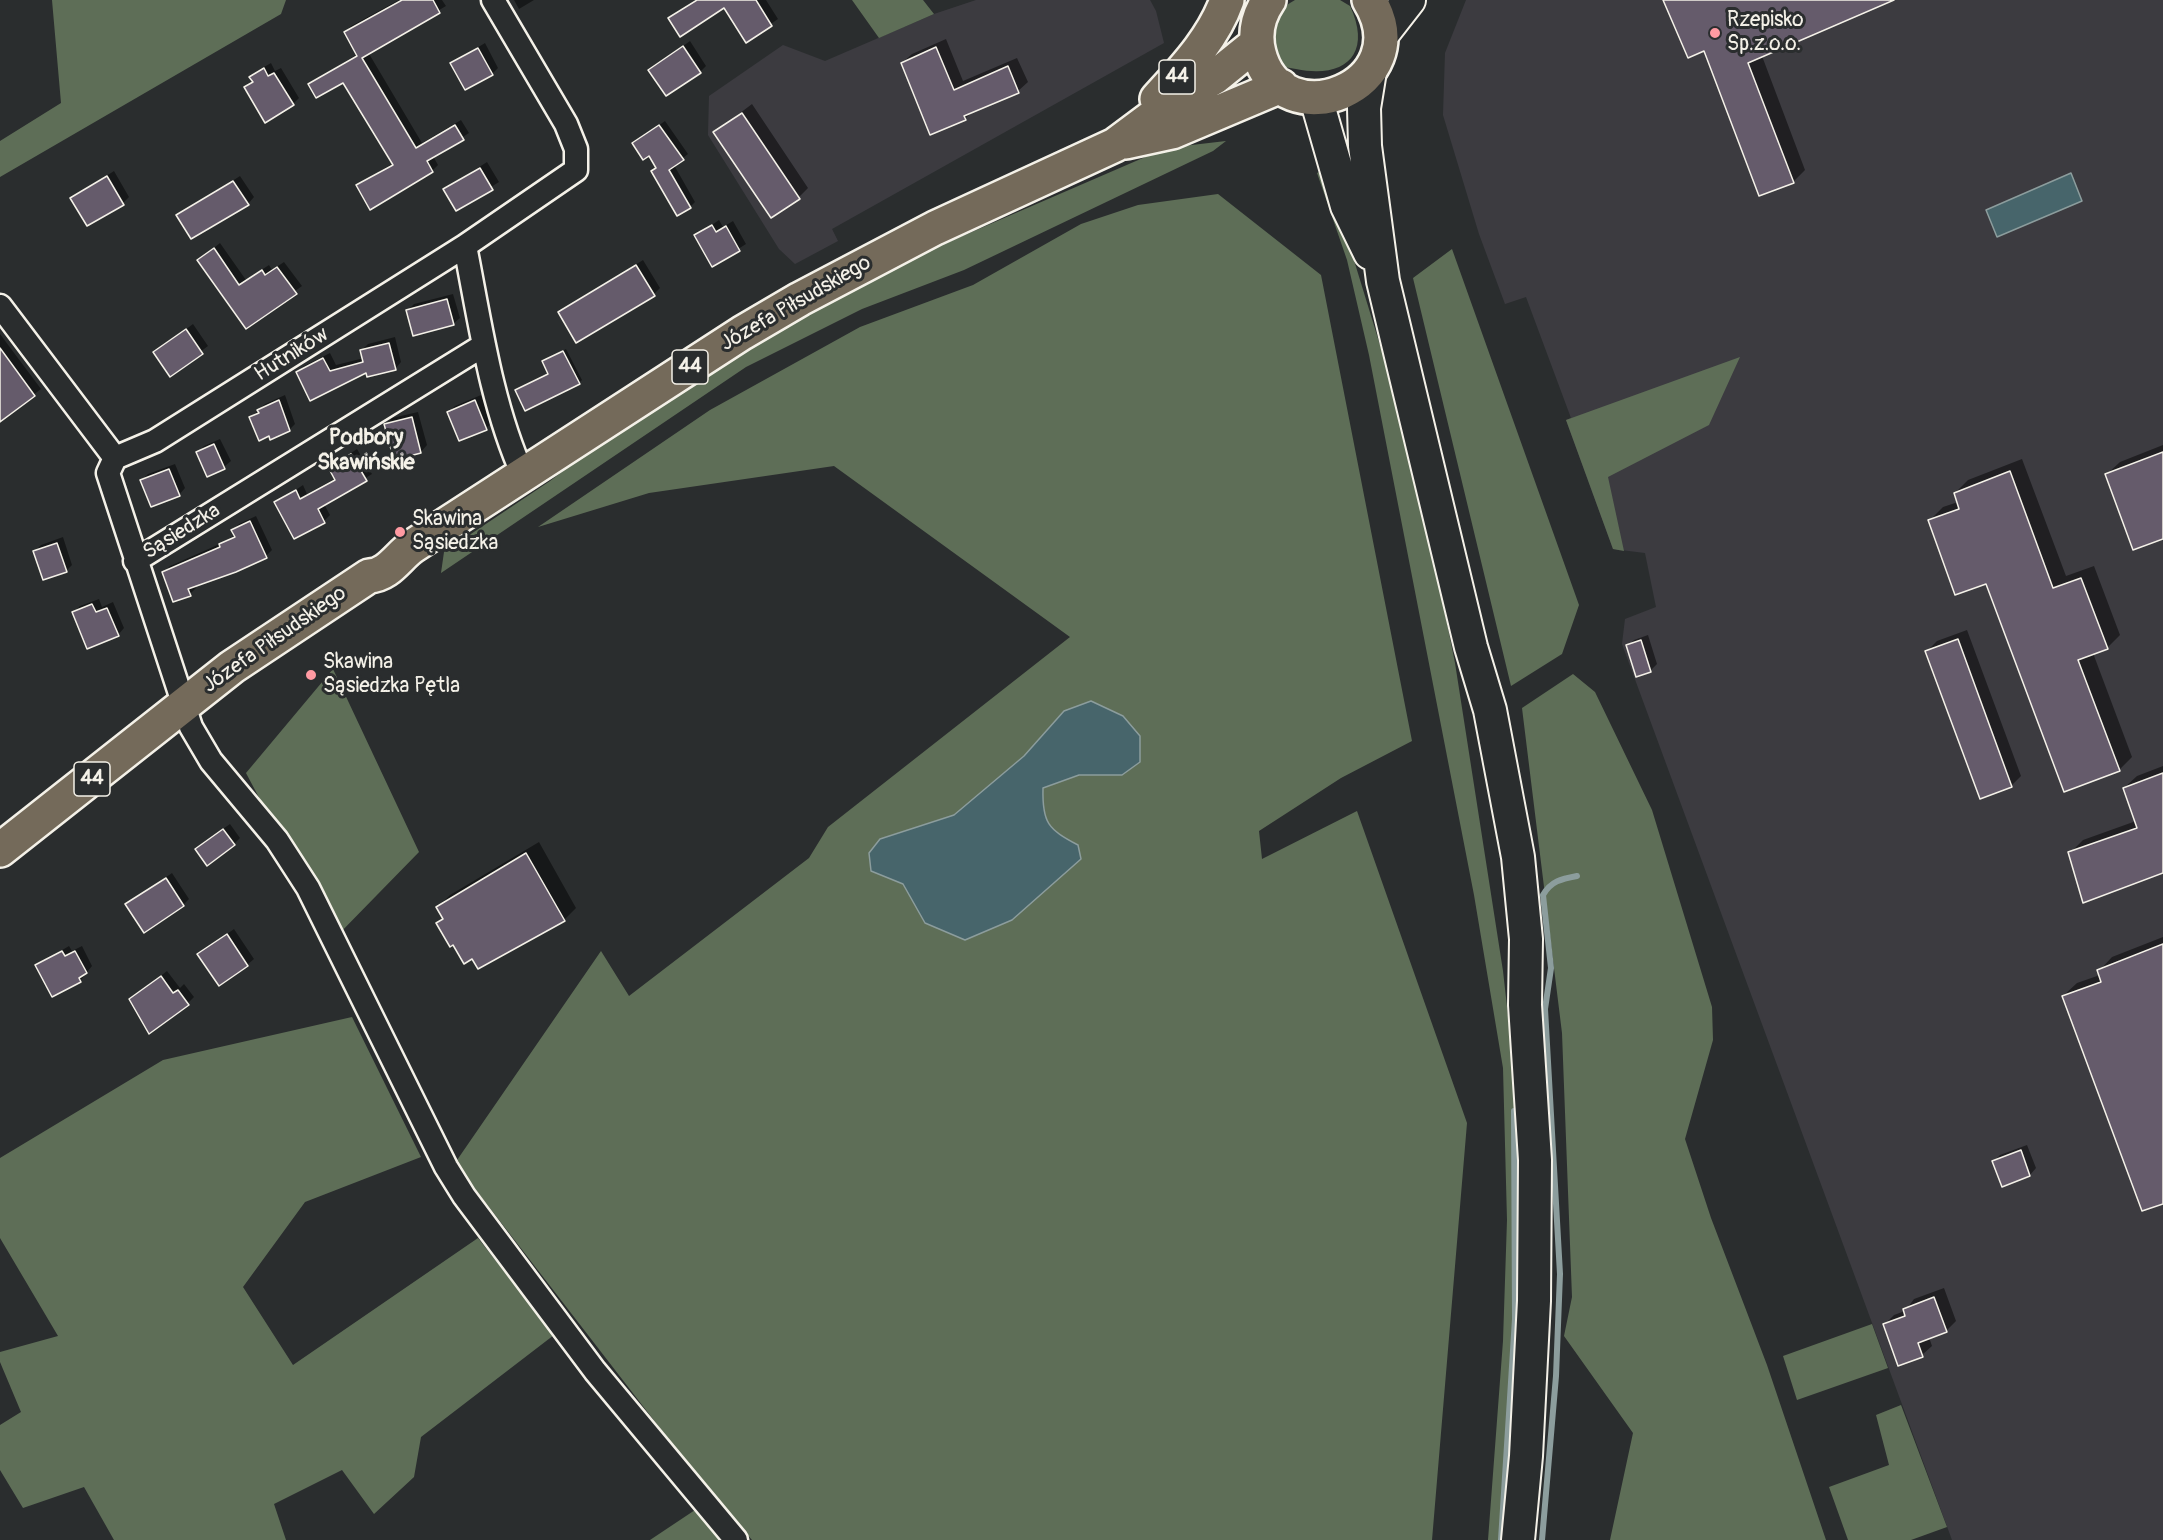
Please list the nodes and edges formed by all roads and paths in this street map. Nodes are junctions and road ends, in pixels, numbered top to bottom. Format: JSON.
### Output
{"nodes":[{"id":1,"x":493,"y":0,"type":"edge"},
{"id":2,"x":1227,"y":0,"type":"edge"},
{"id":3,"x":1269,"y":0,"type":"edge"},
{"id":4,"x":1369,"y":0,"type":"edge"},
{"id":5,"x":1408,"y":0,"type":"edge"},
{"id":6,"x":1381,"y":36,"type":"junction"},
{"id":7,"x":1257,"y":43,"type":"junction"},
{"id":8,"x":1370,"y":71,"type":"junction"},
{"id":9,"x":1281,"y":86,"type":"junction"},
{"id":10,"x":1316,"y":98,"type":"junction"},
{"id":11,"x":1115,"y":145,"type":"junction"},
{"id":12,"x":465,"y":246,"type":"junction"},
{"id":13,"x":1383,"y":281,"type":"junction"},
{"id":14,"x":0,"y":306,"type":"edge"},
{"id":15,"x":484,"y":345,"type":"junction"},
{"id":16,"x":115,"y":458,"type":"junction"},
{"id":17,"x":523,"y":475,"type":"junction"},
{"id":18,"x":135,"y":561,"type":"junction"},
{"id":19,"x":183,"y":706,"type":"junction"},
{"id":20,"x":0,"y":850,"type":"edge"},
{"id":21,"x":736,"y":1540,"type":"edge"},
{"id":22,"x":1518,"y":1540,"type":"edge"}],
"edges":[{"from":1,"to":12,"type":"street","name":"Hutników"},
{"from":2,"to":11,"type":"main road","number":"44"},
{"from":3,"to":7,"type":"main road"},
{"from":4,"to":6,"type":"main road"},
{"from":5,"to":6,"type":"main road"},
{"from":6,"to":8,"type":"main road"},
{"from":7,"to":9,"type":"main road"},
{"from":7,"to":11,"type":"main road","name":"Józefa Piłsudskiego","number":"44"},
{"from":8,"to":10,"type":"main road"},
{"from":8,"to":13,"type":"main road"},
{"from":9,"to":10,"type":"main road"},
{"from":9,"to":11,"type":"main road","name":"Józefa Piłsudskiego","number":"44"},
{"from":10,"to":13,"type":"main road"},
{"from":11,"to":17,"type":"main road","name":"Józefa Piłsudskiego","number":"44"},
{"from":12,"to":15,"type":"street"},
{"from":12,"to":16,"type":"street","name":"Hutników"},
{"from":13,"to":22,"type":"main road"},
{"from":14,"to":16,"type":"street"},
{"from":15,"to":17,"type":"street"},
{"from":15,"to":18,"type":"street","name":"Sąsiedzka"},
{"from":16,"to":18,"type":"street","name":"Sąsiedzka"},
{"from":17,"to":19,"type":"main road","name":"Józefa Piłsudskiego","number":"44"},
{"from":18,"to":19,"type":"street"},
{"from":19,"to":20,"type":"main road","number":"44"},
{"from":19,"to":21,"type":"street"}]}
